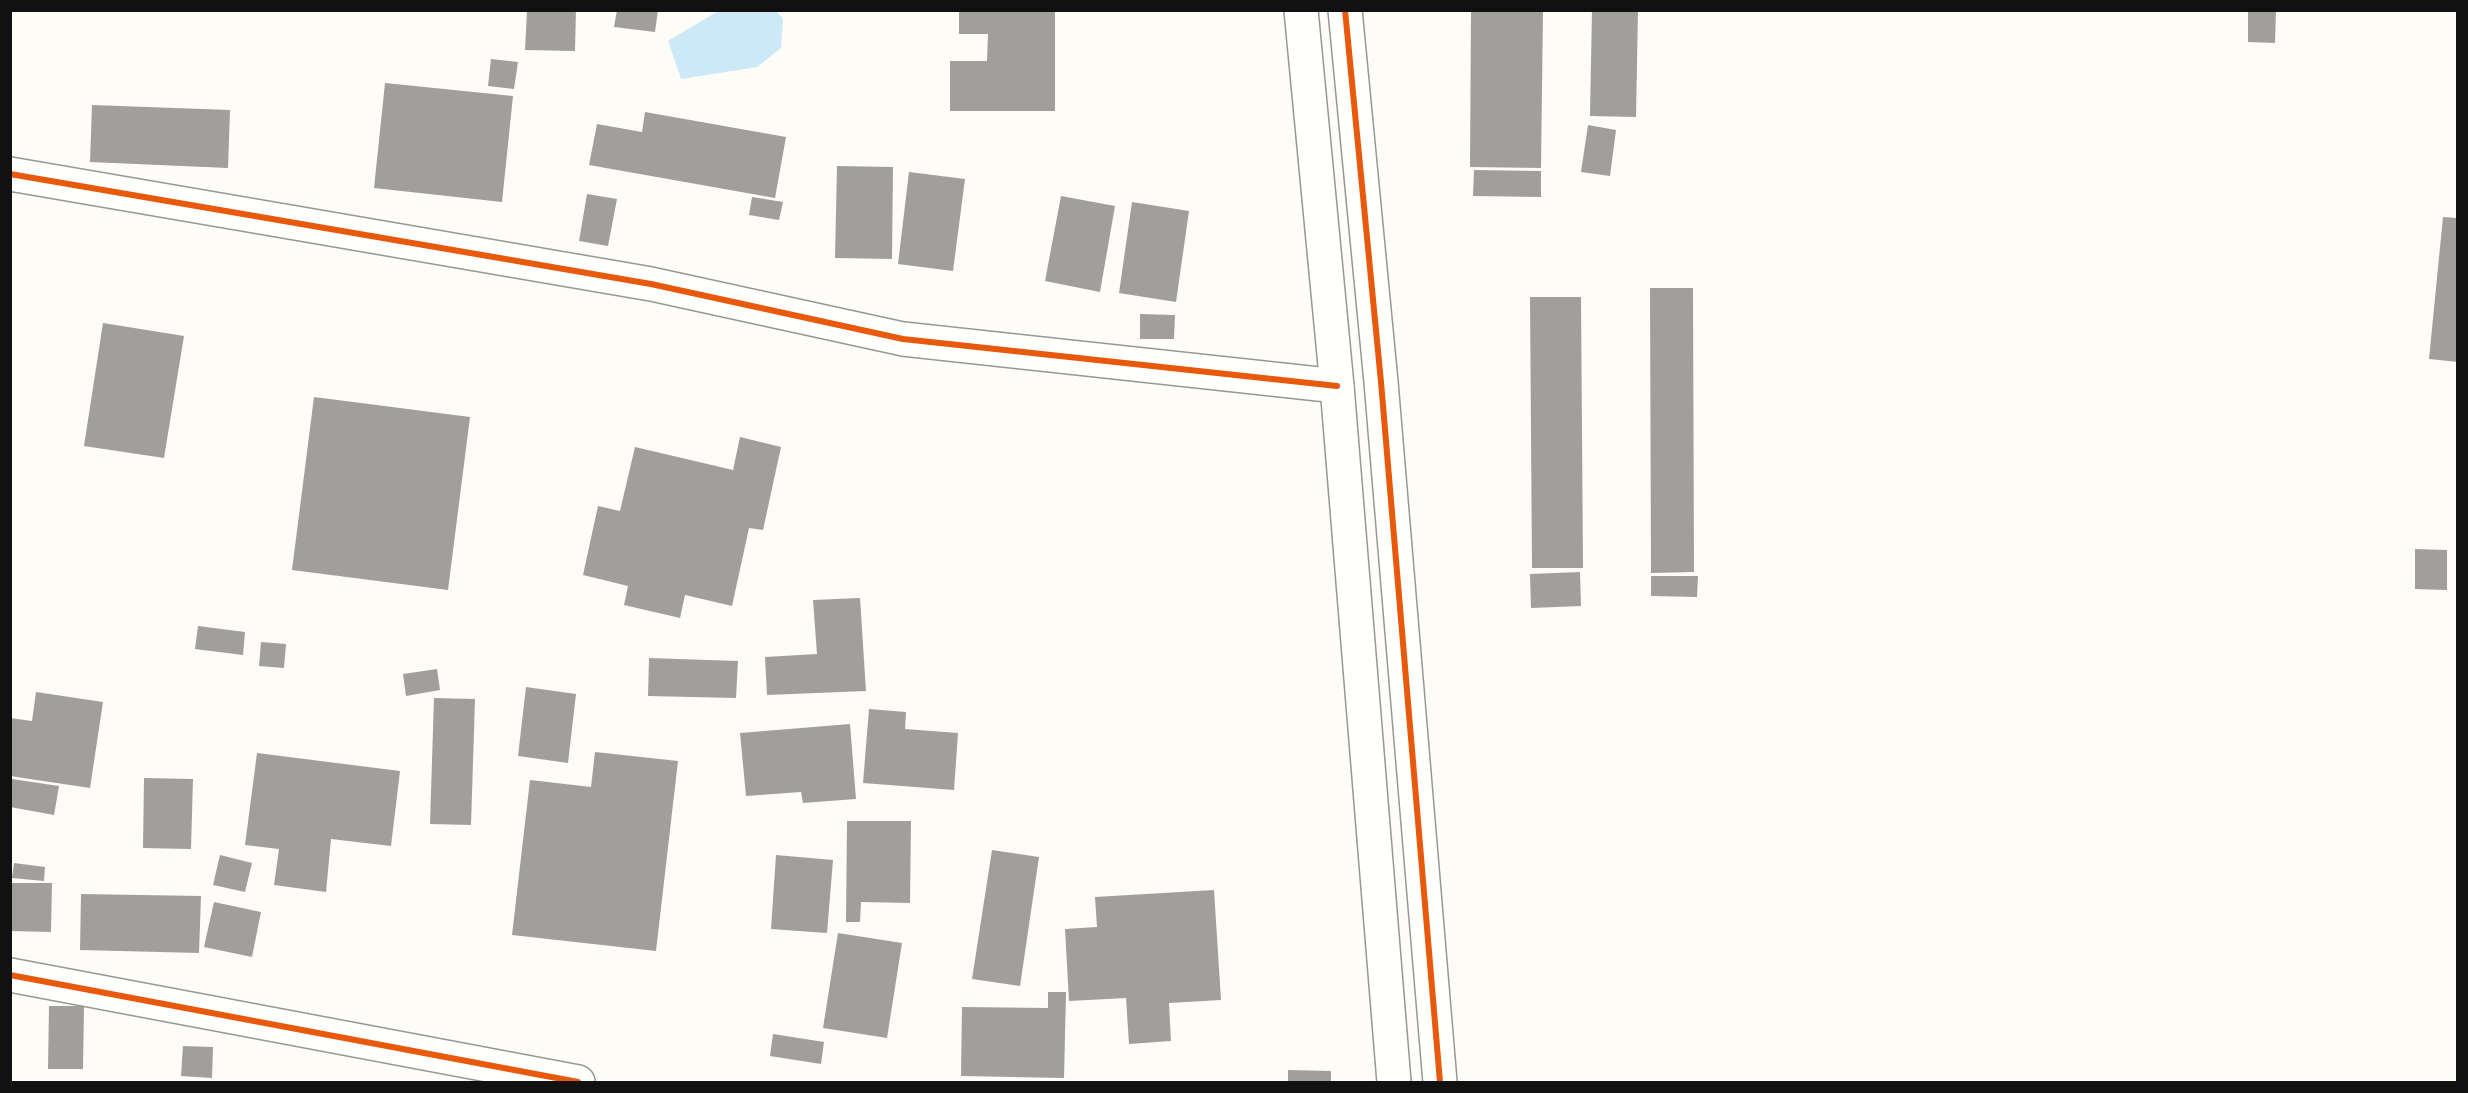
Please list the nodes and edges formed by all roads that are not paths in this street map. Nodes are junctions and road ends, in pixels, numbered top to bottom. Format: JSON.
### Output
{"nodes":[{"id":1,"x":1301,"y":10,"type":"edge"},
{"id":2,"x":1345,"y":10,"type":"edge"},
{"id":3,"x":10,"y":174,"type":"edge"},
{"id":4,"x":1337,"y":386,"type":"junction"},
{"id":5,"x":10,"y":975,"type":"edge"},
{"id":6,"x":441,"y":1070,"type":"edge"},
{"id":7,"x":578,"y":1083,"type":"edge"},
{"id":8,"x":1394,"y":1083,"type":"edge"},
{"id":9,"x":1440,"y":1083,"type":"edge"}],
"edges":[{"from":1,"to":4,"type":"street"},
{"from":2,"to":9,"type":"street"},
{"from":3,"to":4,"type":"street"},
{"from":4,"to":8,"type":"street"},
{"from":5,"to":6,"type":"street"},
{"from":6,"to":7,"type":"street"}]}
